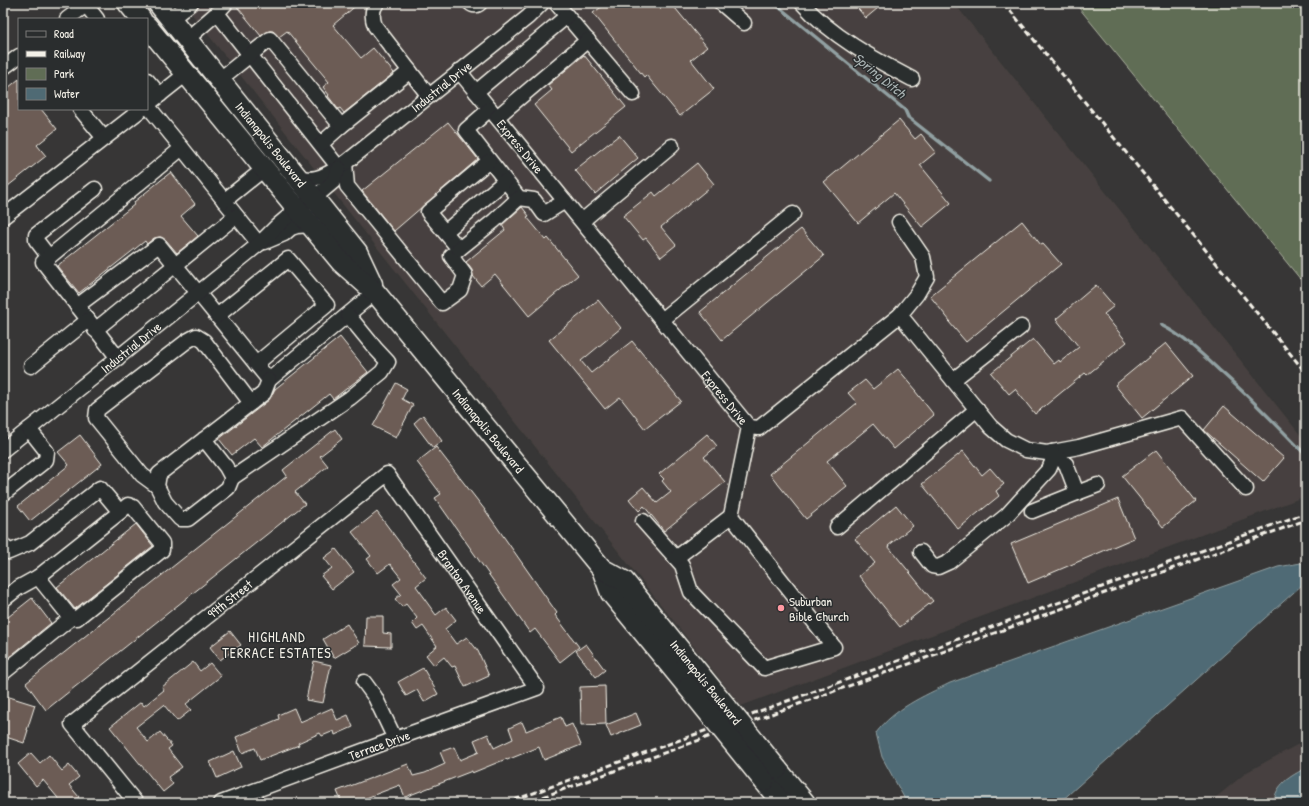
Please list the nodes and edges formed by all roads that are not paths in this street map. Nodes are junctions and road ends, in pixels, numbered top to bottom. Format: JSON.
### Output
{"nodes":[{"id":1,"x":128,"y":3,"type":"edge"},
{"id":2,"x":158,"y":3,"type":"edge"},
{"id":3,"x":191,"y":3,"type":"edge"},
{"id":4,"x":377,"y":3,"type":"edge"},
{"id":5,"x":470,"y":3,"type":"edge"},
{"id":6,"x":480,"y":3,"type":"edge"},
{"id":7,"x":542,"y":3,"type":"edge"},
{"id":8,"x":556,"y":3,"type":"edge"},
{"id":9,"x":721,"y":3,"type":"edge"},
{"id":10,"x":802,"y":3,"type":"edge"},
{"id":11,"x":86,"y":4,"type":"edge"},
{"id":12,"x":222,"y":8,"type":"edge"},
{"id":13,"x":567,"y":16,"type":"junction"},
{"id":14,"x":69,"y":18,"type":"edge"},
{"id":15,"x":96,"y":18,"type":"edge"},
{"id":16,"x":140,"y":18,"type":"edge"},
{"id":17,"x":171,"y":19,"type":"junction"},
{"id":18,"x":744,"y":24,"type":"dead end"},
{"id":19,"x":148,"y":27,"type":"edge"},
{"id":20,"x":187,"y":38,"type":"junction"},
{"id":21,"x":588,"y":40,"type":"junction"},
{"id":22,"x":250,"y":54,"type":"junction"},
{"id":23,"x":18,"y":57,"type":"edge"},
{"id":24,"x":3,"y":68,"type":"edge"},
{"id":25,"x":410,"y":71,"type":"junction"},
{"id":26,"x":460,"y":72,"type":"junction"},
{"id":27,"x":186,"y":74,"type":"junction"},
{"id":28,"x":912,"y":79,"type":"dead end"},
{"id":29,"x":220,"y":80,"type":"junction"},
{"id":30,"x":148,"y":81,"type":"edge"},
{"id":31,"x":476,"y":92,"type":"junction"},
{"id":32,"x":633,"y":94,"type":"dead end"},
{"id":33,"x":160,"y":95,"type":"junction"},
{"id":34,"x":429,"y":96,"type":"junction"},
{"id":35,"x":148,"y":104,"type":"edge"},
{"id":36,"x":148,"y":106,"type":"edge"},
{"id":37,"x":81,"y":110,"type":"edge"},
{"id":38,"x":132,"y":112,"type":"edge"},
{"id":39,"x":493,"y":113,"type":"junction"},
{"id":40,"x":341,"y":126,"type":"junction"},
{"id":41,"x":104,"y":138,"type":"junction"},
{"id":42,"x":321,"y":144,"type":"junction"},
{"id":43,"x":672,"y":146,"type":"dead end"},
{"id":44,"x":182,"y":148,"type":"junction"},
{"id":45,"x":489,"y":161,"type":"junction"},
{"id":46,"x":342,"y":166,"type":"junction"},
{"id":47,"x":264,"y":169,"type":"junction"},
{"id":48,"x":298,"y":178,"type":"junction"},
{"id":49,"x":505,"y":181,"type":"junction"},
{"id":50,"x":95,"y":189,"type":"dead end"},
{"id":51,"x":314,"y":198,"type":"junction"},
{"id":52,"x":519,"y":198,"type":"junction"},
{"id":53,"x":224,"y":201,"type":"junction"},
{"id":54,"x":565,"y":201,"type":"junction"},
{"id":55,"x":297,"y":209,"type":"junction"},
{"id":56,"x":793,"y":214,"type":"dead end"},
{"id":57,"x":236,"y":216,"type":"junction"},
{"id":58,"x":3,"y":217,"type":"edge"},
{"id":59,"x":582,"y":221,"type":"junction"},
{"id":60,"x":899,"y":222,"type":"dead end"},
{"id":61,"x":311,"y":226,"type":"junction"},
{"id":62,"x":445,"y":232,"type":"junction"},
{"id":63,"x":260,"y":244,"type":"junction"},
{"id":64,"x":459,"y":249,"type":"junction"},
{"id":65,"x":49,"y":257,"type":"junction"},
{"id":66,"x":175,"y":265,"type":"junction"},
{"id":67,"x":375,"y":292,"type":"junction"},
{"id":68,"x":198,"y":294,"type":"junction"},
{"id":69,"x":77,"y":306,"type":"junction"},
{"id":70,"x":348,"y":314,"type":"junction"},
{"id":71,"x":900,"y":315,"type":"junction"},
{"id":72,"x":217,"y":316,"type":"junction"},
{"id":73,"x":662,"y":320,"type":"junction"},
{"id":74,"x":92,"y":325,"type":"junction"},
{"id":75,"x":1021,"y":327,"type":"dead end"},
{"id":76,"x":118,"y":358,"type":"junction"},
{"id":77,"x":256,"y":364,"type":"junction"},
{"id":78,"x":31,"y":366,"type":"dead end"},
{"id":79,"x":269,"y":380,"type":"junction"},
{"id":80,"x":953,"y":380,"type":"junction"},
{"id":81,"x":251,"y":403,"type":"junction"},
{"id":82,"x":977,"y":409,"type":"junction"},
{"id":83,"x":749,"y":427,"type":"junction"},
{"id":84,"x":29,"y":429,"type":"junction"},
{"id":85,"x":204,"y":439,"type":"junction"},
{"id":86,"x":3,"y":450,"type":"edge"},
{"id":87,"x":1052,"y":452,"type":"junction"},
{"id":88,"x":387,"y":474,"type":"joint"},
{"id":89,"x":232,"y":478,"type":"junction"},
{"id":90,"x":1098,"y":485,"type":"dead end"},
{"id":91,"x":157,"y":486,"type":"junction"},
{"id":92,"x":1246,"y":489,"type":"dead end"},
{"id":93,"x":1077,"y":493,"type":"junction"},
{"id":94,"x":3,"y":494,"type":"edge"},
{"id":95,"x":1032,"y":511,"type":"dead end"},
{"id":96,"x":120,"y":512,"type":"junction"},
{"id":97,"x":730,"y":516,"type":"junction"},
{"id":98,"x":643,"y":522,"type":"dead end"},
{"id":99,"x":837,"y":527,"type":"dead end"},
{"id":100,"x":6,"y":548,"type":"edge"},
{"id":101,"x":921,"y":552,"type":"dead end"},
{"id":102,"x":676,"y":558,"type":"junction"},
{"id":103,"x":38,"y":577,"type":"junction"},
{"id":104,"x":3,"y":600,"type":"edge"},
{"id":105,"x":71,"y":618,"type":"junction"},
{"id":106,"x":3,"y":673,"type":"edge"},
{"id":107,"x":364,"y":682,"type":"dead end"},
{"id":108,"x":537,"y":688,"type":"joint"},
{"id":109,"x":395,"y":739,"type":"junction"},
{"id":110,"x":771,"y":775,"type":"junction"},
{"id":111,"x":136,"y":803,"type":"edge"},
{"id":112,"x":221,"y":803,"type":"edge"},
{"id":113,"x":782,"y":803,"type":"edge"},
{"id":114,"x":805,"y":803,"type":"edge"}],
"edges":[{"from":1,"to":16,"type":"highway"},
{"from":2,"to":17,"type":"highway","name":"Indianapolis Boulevard"},
{"from":3,"to":17,"type":"street"},
{"from":4,"to":25,"type":"street"},
{"from":5,"to":6,"type":"street"},
{"from":7,"to":26,"type":"street","name":"Industrial Drive"},
{"from":8,"to":13,"type":"street"},
{"from":9,"to":18,"type":"street"},
{"from":10,"to":28,"type":"street"},
{"from":11,"to":14,"type":"street"},
{"from":11,"to":15,"type":"street"},
{"from":12,"to":20,"type":"street"},
{"from":12,"to":22,"type":"street"},
{"from":13,"to":21,"type":"street"},
{"from":13,"to":31,"type":"street"},
{"from":17,"to":20,"type":"highway","name":"Indianapolis Boulevard"},
{"from":19,"to":27,"type":"highway","name":"Indianapolis Boulevard"},
{"from":20,"to":29,"type":"highway","name":"Indianapolis Boulevard"},
{"from":21,"to":32,"type":"street"},
{"from":21,"to":39,"type":"street"},
{"from":22,"to":29,"type":"street"},
{"from":22,"to":40,"type":"street"},
{"from":22,"to":42,"type":"street"},
{"from":23,"to":24,"type":"street"},
{"from":25,"to":34,"type":"street"},
{"from":25,"to":40,"type":"street"},
{"from":26,"to":31,"type":"street","name":"Express Drive"},
{"from":26,"to":34,"type":"street","name":"Industrial Drive"},
{"from":27,"to":33,"type":"street"},
{"from":27,"to":47,"type":"highway","name":"Indianapolis Boulevard"},
{"from":29,"to":48,"type":"highway","name":"Indianapolis Boulevard"},
{"from":30,"to":33,"type":"street"},
{"from":31,"to":39,"type":"street","name":"Express Drive"},
{"from":33,"to":35,"type":"street"},
{"from":34,"to":46,"type":"street","name":"Industrial Drive"},
{"from":36,"to":44,"type":"street"},
{"from":37,"to":41,"type":"street"},
{"from":38,"to":41,"type":"street"},
{"from":39,"to":45,"type":"street"},
{"from":39,"to":54,"type":"street","name":"Express Drive"},
{"from":40,"to":42,"type":"street"},
{"from":41,"to":58,"type":"street"},
{"from":42,"to":46,"type":"street"},
{"from":43,"to":59,"type":"street"},
{"from":44,"to":53,"type":"street"},
{"from":44,"to":65,"type":"street"},
{"from":45,"to":49,"type":"street"},
{"from":45,"to":62,"type":"street"},
{"from":46,"to":48,"type":"street","name":"Industrial Drive"},
{"from":46,"to":51,"type":"street","name":"Industrial Drive"},
{"from":46,"to":64,"type":"street"},
{"from":47,"to":53,"type":"street"},
{"from":47,"to":55,"type":"highway","name":"Indianapolis Boulevard"},
{"from":48,"to":51,"type":"highway","name":"Indianapolis Boulevard"},
{"from":49,"to":52,"type":"street"},
{"from":49,"to":62,"type":"street"},
{"from":50,"to":65,"type":"street"},
{"from":51,"to":55,"type":"street","name":"Industrial Drive"},
{"from":51,"to":67,"type":"highway","name":"Indianapolis Boulevard"},
{"from":52,"to":54,"type":"street"},
{"from":52,"to":64,"type":"street"},
{"from":53,"to":57,"type":"street"},
{"from":54,"to":59,"type":"street","name":"Express Drive"},
{"from":55,"to":61,"type":"highway","name":"Indianapolis Boulevard"},
{"from":55,"to":63,"type":"street","name":"Industrial Drive"},
{"from":56,"to":73,"type":"street"},
{"from":57,"to":63,"type":"street"},
{"from":57,"to":66,"type":"street"},
{"from":59,"to":73,"type":"street","name":"Express Drive"},
{"from":60,"to":71,"type":"street","name":"Express Drive"},
{"from":61,"to":63,"type":"street","name":"Industrial Drive"},
{"from":61,"to":67,"type":"highway","name":"Indianapolis Boulevard"},
{"from":62,"to":64,"type":"street"},
{"from":63,"to":68,"type":"street","name":"Industrial Drive"},
{"from":65,"to":69,"type":"street"},
{"from":66,"to":68,"type":"street"},
{"from":66,"to":69,"type":"street"},
{"from":66,"to":74,"type":"street"},
{"from":67,"to":70,"type":"street"},
{"from":67,"to":110,"type":"highway","name":"Indianapolis Boulevard","bridge":true},
{"from":68,"to":72,"type":"street"},
{"from":68,"to":76,"type":"street","name":"Industrial Drive"},
{"from":69,"to":74,"type":"street"},
{"from":70,"to":79,"type":"street"},
{"from":70,"to":89,"type":"street"},
{"from":71,"to":80,"type":"street"},
{"from":71,"to":83,"type":"street","name":"Express Drive"},
{"from":72,"to":77,"type":"street"},
{"from":72,"to":77,"type":"street"},
{"from":73,"to":83,"type":"street","name":"Express Drive"},
{"from":74,"to":76,"type":"street"},
{"from":74,"to":78,"type":"street"},
{"from":75,"to":80,"type":"street"},
{"from":76,"to":84,"type":"street","name":"Industrial Drive"},
{"from":77,"to":79,"type":"street"},
{"from":79,"to":81,"type":"street"},
{"from":80,"to":82,"type":"street"},
{"from":81,"to":85,"type":"street"},
{"from":81,"to":91,"type":"street"},
{"from":82,"to":87,"type":"street"},
{"from":82,"to":99,"type":"street"},
{"from":83,"to":97,"type":"street"},
{"from":84,"to":86,"type":"street","name":"Industrial Drive"},
{"from":84,"to":94,"type":"street"},
{"from":85,"to":89,"type":"street"},
{"from":85,"to":91,"type":"street"},
{"from":87,"to":92,"type":"street"},
{"from":87,"to":93,"type":"street"},
{"from":87,"to":101,"type":"street"},
{"from":88,"to":108,"type":"street","name":"Branton Avenue"},
{"from":88,"to":111,"type":"street","name":"99th Street"},
{"from":89,"to":91,"type":"street"},
{"from":90,"to":93,"type":"street"},
{"from":93,"to":95,"type":"street"},
{"from":96,"to":100,"type":"street"},
{"from":96,"to":103,"type":"street"},
{"from":96,"to":105,"type":"street"},
{"from":97,"to":102,"type":"street"},
{"from":97,"to":102,"type":"street"},
{"from":98,"to":102,"type":"street"},
{"from":103,"to":104,"type":"street"},
{"from":103,"to":105,"type":"street"},
{"from":105,"to":106,"type":"street"},
{"from":107,"to":109,"type":"street"},
{"from":108,"to":109,"type":"street","name":"Terrace Drive"},
{"from":109,"to":112,"type":"street","name":"Terrace Drive"},
{"from":110,"to":113,"type":"highway","name":"Indianapolis Boulevard"},
{"from":110,"to":114,"type":"highway","name":"Indianapolis Boulevard"}]}
